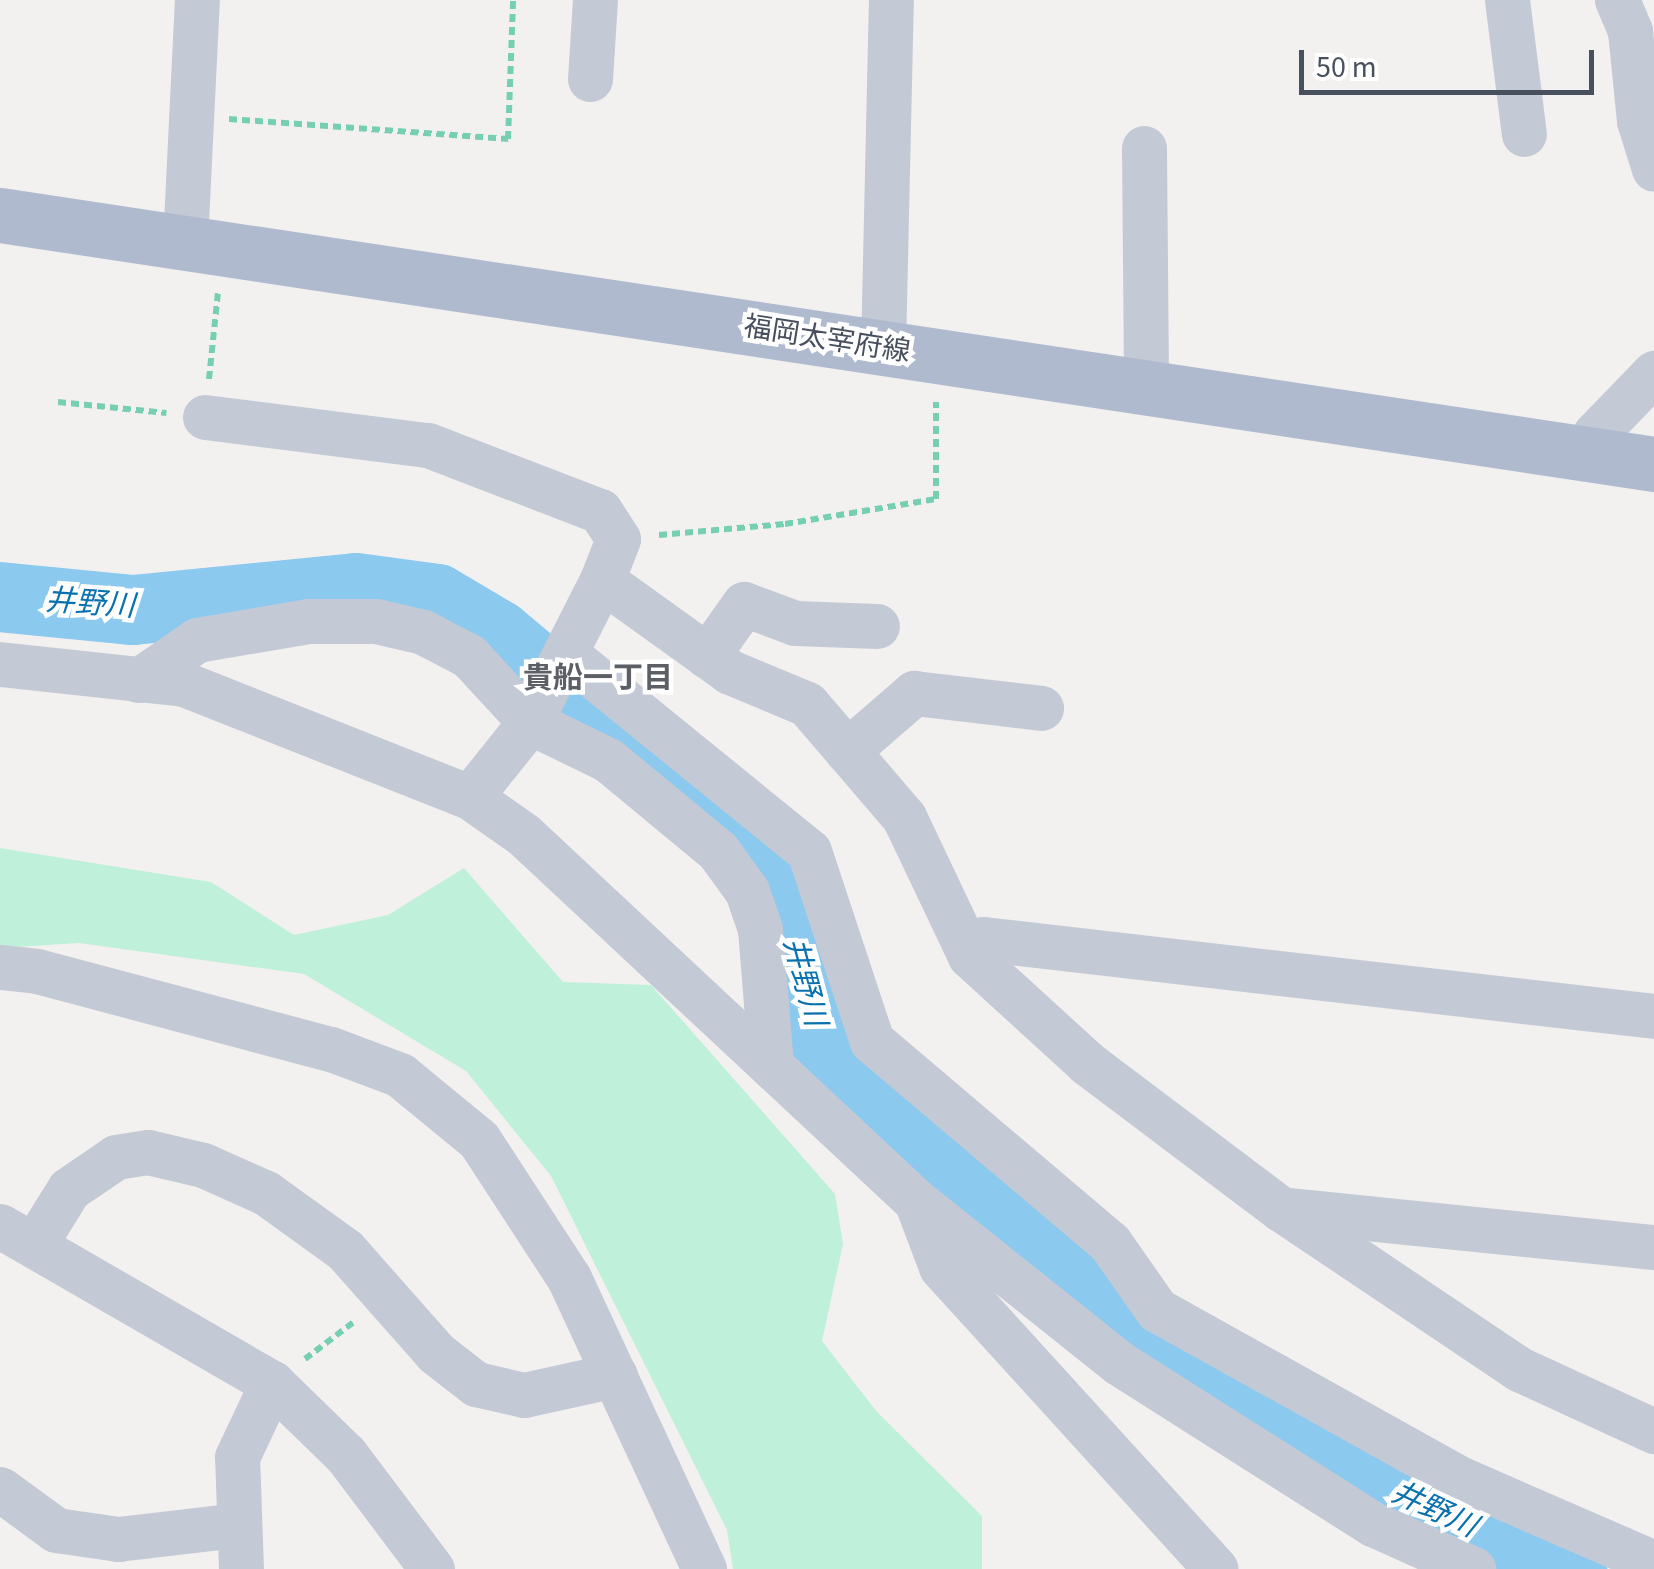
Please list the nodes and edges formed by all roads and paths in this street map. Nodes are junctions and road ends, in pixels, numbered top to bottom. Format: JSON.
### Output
{"nodes":[{"id":1,"x":197,"y":0,"type":"edge"},
{"id":2,"x":513,"y":0,"type":"edge"},
{"id":3,"x":595,"y":0,"type":"edge"},
{"id":4,"x":891,"y":0,"type":"edge"},
{"id":5,"x":1507,"y":0,"type":"edge"},
{"id":6,"x":1618,"y":0,"type":"edge"},
{"id":7,"x":590,"y":79,"type":"dead end"},
{"id":8,"x":191,"y":116,"type":"junction"},
{"id":9,"x":1524,"y":134,"type":"dead end"},
{"id":10,"x":1144,"y":148,"type":"dead end"},
{"id":11,"x":1654,"y":169,"type":"edge"},
{"id":12,"x":0,"y":215,"type":"edge"},
{"id":13,"x":203,"y":245,"type":"junction"},
{"id":14,"x":883,"y":348,"type":"junction"},
{"id":15,"x":936,"y":356,"type":"junction"},
{"id":16,"x":1654,"y":373,"type":"edge"},
{"id":17,"x":1146,"y":387,"type":"junction"},
{"id":18,"x":58,"y":402,"type":"dead end"},
{"id":19,"x":206,"y":417,"type":"junction"},
{"id":20,"x":1591,"y":454,"type":"junction"},
{"id":21,"x":1654,"y":464,"type":"edge"},
{"id":22,"x":610,"y":560,"type":"junction"},
{"id":23,"x":876,"y":626,"type":"dead end"},
{"id":24,"x":565,"y":653,"type":"junction"},
{"id":25,"x":707,"y":656,"type":"junction"},
{"id":26,"x":0,"y":664,"type":"edge"},
{"id":27,"x":139,"y":680,"type":"junction"},
{"id":28,"x":1041,"y":708,"type":"dead end"},
{"id":29,"x":530,"y":722,"type":"junction"},
{"id":30,"x":847,"y":751,"type":"junction"},
{"id":31,"x":470,"y":797,"type":"junction"},
{"id":32,"x":970,"y":956,"type":"junction"},
{"id":33,"x":0,"y":967,"type":"edge"},
{"id":34,"x":1654,"y":1016,"type":"edge"},
{"id":35,"x":771,"y":1066,"type":"junction"},
{"id":36,"x":916,"y":1201,"type":"junction"},
{"id":37,"x":1281,"y":1210,"type":"junction"},
{"id":38,"x":18,"y":1234,"type":"edge"},
{"id":39,"x":1654,"y":1247,"type":"edge"},
{"id":40,"x":387,"y":1298,"type":"junction"},
{"id":41,"x":614,"y":1375,"type":"junction"},
{"id":42,"x":272,"y":1384,"type":"junction"},
{"id":43,"x":1654,"y":1431,"type":"edge"},
{"id":44,"x":0,"y":1488,"type":"edge"},
{"id":45,"x":239,"y":1547,"type":"edge"},
{"id":46,"x":56,"y":1549,"type":"edge"},
{"id":47,"x":1654,"y":1562,"type":"edge"},
{"id":48,"x":432,"y":1569,"type":"edge"},
{"id":49,"x":704,"y":1569,"type":"edge"},
{"id":50,"x":1216,"y":1569,"type":"edge"},
{"id":51,"x":1473,"y":1569,"type":"edge"}],
"edges":[{"from":1,"to":8,"type":"street"},
{"from":2,"to":8,"type":"path"},
{"from":3,"to":7,"type":"street"},
{"from":4,"to":14,"type":"street"},
{"from":5,"to":9,"type":"street"},
{"from":6,"to":11,"type":"street"},
{"from":8,"to":13,"type":"street"},
{"from":10,"to":17,"type":"street"},
{"from":12,"to":13,"type":"main road","name":"福岡太宰府線"},
{"from":13,"to":14,"type":"main road","name":"福岡太宰府線"},
{"from":13,"to":19,"type":"path"},
{"from":14,"to":15,"type":"main road","name":"福岡太宰府線"},
{"from":15,"to":17,"type":"main road","name":"福岡太宰府線"},
{"from":15,"to":22,"type":"path"},
{"from":16,"to":20,"type":"street"},
{"from":17,"to":20,"type":"main road","name":"福岡太宰府線"},
{"from":18,"to":19,"type":"path"},
{"from":19,"to":22,"type":"street"},
{"from":20,"to":21,"type":"main road","name":"福岡太宰府線"},
{"from":22,"to":24,"type":"street"},
{"from":22,"to":25,"type":"street"},
{"from":23,"to":25,"type":"street"},
{"from":24,"to":29,"type":"street"},
{"from":24,"to":47,"type":"street"},
{"from":25,"to":30,"type":"street"},
{"from":26,"to":27,"type":"street"},
{"from":27,"to":29,"type":"street"},
{"from":27,"to":31,"type":"street"},
{"from":28,"to":30,"type":"street"},
{"from":29,"to":31,"type":"street"},
{"from":29,"to":35,"type":"street"},
{"from":30,"to":32,"type":"street"},
{"from":31,"to":35,"type":"street"},
{"from":32,"to":34,"type":"street"},
{"from":32,"to":37,"type":"street"},
{"from":33,"to":41,"type":"street"},
{"from":35,"to":36,"type":"street"},
{"from":36,"to":50,"type":"street"},
{"from":36,"to":51,"type":"street"},
{"from":37,"to":39,"type":"street"},
{"from":37,"to":43,"type":"street"},
{"from":38,"to":40,"type":"street"},
{"from":38,"to":42,"type":"street"},
{"from":40,"to":41,"type":"street"},
{"from":40,"to":42,"type":"path"},
{"from":41,"to":49,"type":"street"},
{"from":42,"to":45,"type":"street"},
{"from":42,"to":48,"type":"street"},
{"from":44,"to":46,"type":"street"},
{"from":45,"to":46,"type":"street"}]}
